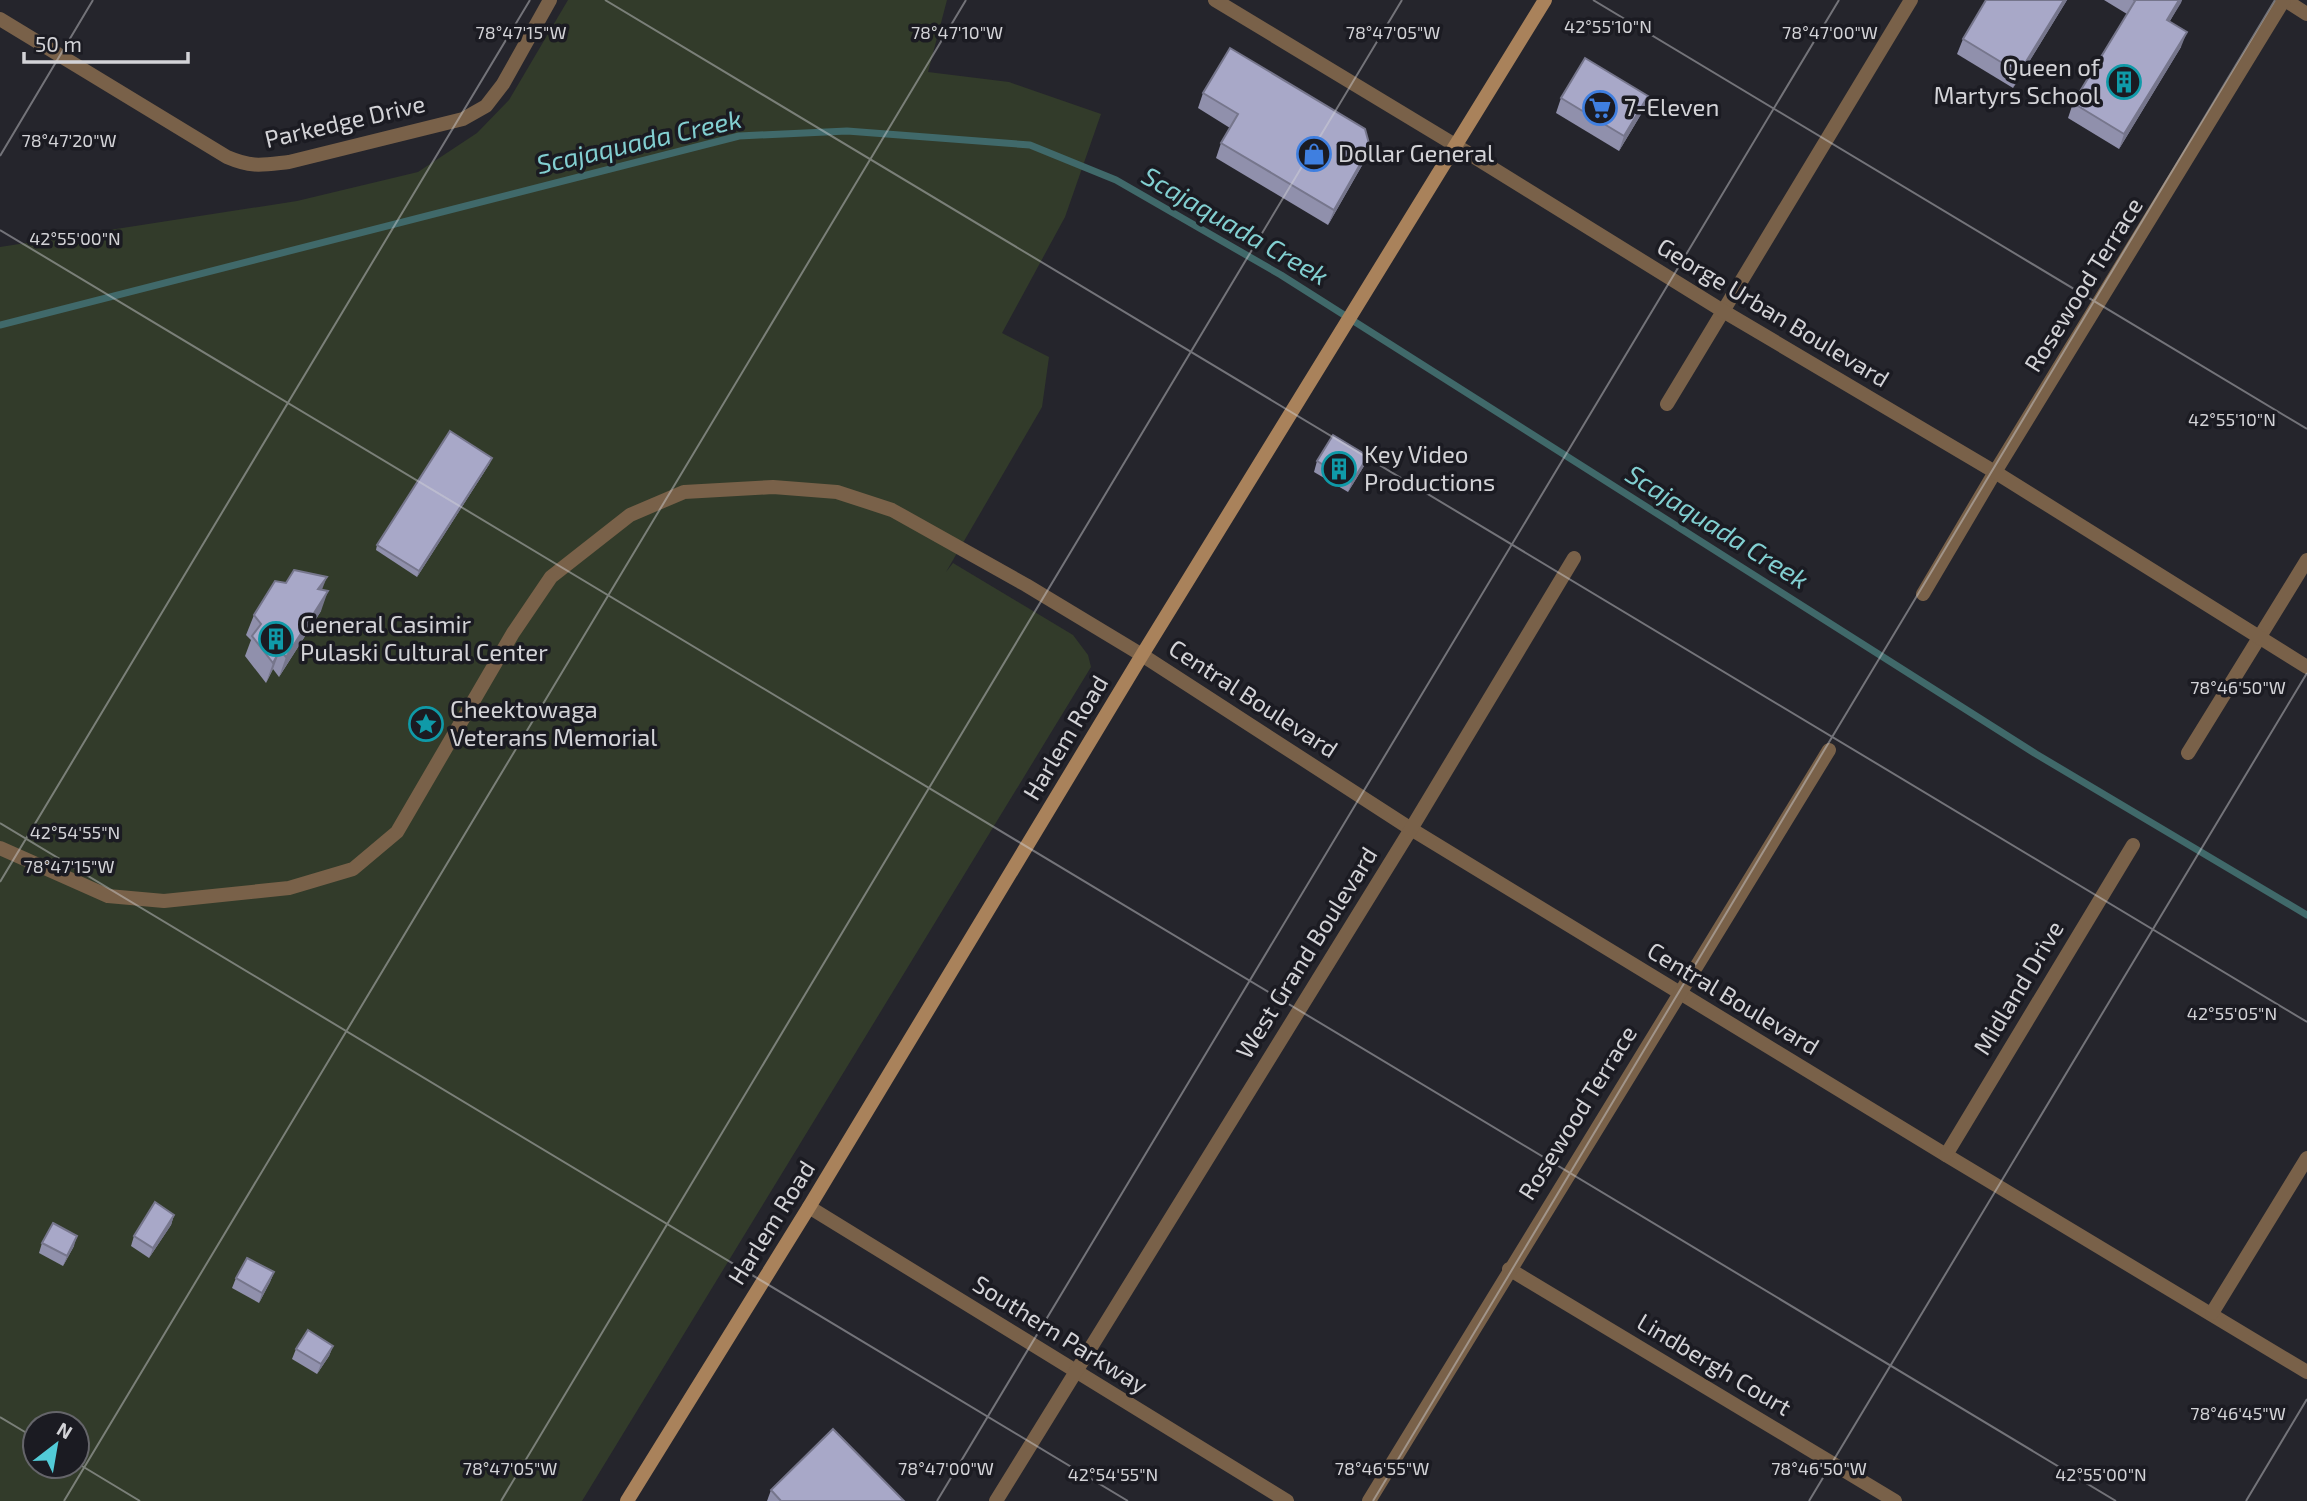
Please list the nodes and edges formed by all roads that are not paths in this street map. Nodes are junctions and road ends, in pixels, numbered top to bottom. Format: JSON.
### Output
{"nodes":[{"id":1,"x":550,"y":0,"type":"edge"},
{"id":2,"x":1215,"y":0,"type":"edge"},
{"id":3,"x":1545,"y":0,"type":"edge"},
{"id":4,"x":1911,"y":0,"type":"edge"},
{"id":5,"x":2285,"y":0,"type":"edge"},
{"id":6,"x":2307,"y":13,"type":"edge"},
{"id":7,"x":0,"y":19,"type":"edge"},
{"id":8,"x":1455,"y":145,"type":"junction"},
{"id":9,"x":1723,"y":311,"type":"junction"},
{"id":10,"x":1667,"y":404,"type":"dead end"},
{"id":11,"x":1995,"y":472,"type":"junction"},
{"id":12,"x":1574,"y":558,"type":"dead end"},
{"id":13,"x":2307,"y":560,"type":"edge"},
{"id":14,"x":1923,"y":594,"type":"dead end"},
{"id":15,"x":2259,"y":637,"type":"junction"},
{"id":16,"x":1142,"y":655,"type":"junction"},
{"id":17,"x":2307,"y":667,"type":"edge"},
{"id":18,"x":1829,"y":750,"type":"dead end"},
{"id":19,"x":2188,"y":753,"type":"dead end"},
{"id":20,"x":1411,"y":829,"type":"junction"},
{"id":21,"x":2133,"y":845,"type":"dead end"},
{"id":22,"x":0,"y":848,"type":"edge"},
{"id":23,"x":1679,"y":992,"type":"junction"},
{"id":24,"x":1945,"y":1155,"type":"junction"},
{"id":25,"x":2307,"y":1158,"type":"edge"},
{"id":26,"x":809,"y":1207,"type":"junction"},
{"id":27,"x":1509,"y":1269,"type":"junction"},
{"id":28,"x":2212,"y":1314,"type":"junction"},
{"id":29,"x":1076,"y":1372,"type":"junction"},
{"id":30,"x":2307,"y":1372,"type":"edge"},
{"id":31,"x":627,"y":1501,"type":"edge"},
{"id":32,"x":996,"y":1501,"type":"edge"},
{"id":33,"x":1287,"y":1501,"type":"edge"},
{"id":34,"x":1369,"y":1501,"type":"edge"},
{"id":35,"x":1895,"y":1501,"type":"edge"}],
"edges":[{"from":1,"to":7,"type":"street","name":"Parkedge Drive"},
{"from":2,"to":8,"type":"street","name":"George Urban Boulevard"},
{"from":3,"to":8,"type":"main road","name":"Harlem Road"},
{"from":4,"to":9,"type":"street"},
{"from":5,"to":6,"type":"street"},
{"from":5,"to":11,"type":"street","name":"Rosewood Terrace"},
{"from":8,"to":9,"type":"street","name":"George Urban Boulevard"},
{"from":8,"to":16,"type":"main road","name":"Harlem Road"},
{"from":9,"to":10,"type":"street"},
{"from":9,"to":11,"type":"street","name":"George Urban Boulevard"},
{"from":11,"to":14,"type":"street","name":"Rosewood Terrace"},
{"from":11,"to":15,"type":"street","name":"George Urban Boulevard"},
{"from":12,"to":20,"type":"street","name":"West Grand Boulevard"},
{"from":13,"to":15,"type":"street"},
{"from":15,"to":17,"type":"street","name":"George Urban Boulevard"},
{"from":15,"to":19,"type":"street"},
{"from":16,"to":20,"type":"street","name":"Central Boulevard"},
{"from":16,"to":22,"type":"street","name":"Central Boulevard"},
{"from":16,"to":26,"type":"main road","name":"Harlem Road"},
{"from":18,"to":23,"type":"street","name":"Rosewood Terrace"},
{"from":20,"to":23,"type":"street","name":"Central Boulevard"},
{"from":20,"to":29,"type":"street","name":"West Grand Boulevard"},
{"from":21,"to":24,"type":"street","name":"Midland Drive"},
{"from":23,"to":24,"type":"street","name":"Central Boulevard"},
{"from":23,"to":27,"type":"street","name":"Rosewood Terrace"},
{"from":24,"to":28,"type":"street","name":"Central Boulevard"},
{"from":25,"to":28,"type":"street"},
{"from":26,"to":29,"type":"street","name":"Southern Parkway"},
{"from":26,"to":31,"type":"main road","name":"Harlem Road"},
{"from":27,"to":34,"type":"street","name":"Rosewood Terrace"},
{"from":27,"to":35,"type":"street","name":"Lindbergh Court"},
{"from":28,"to":30,"type":"street","name":"Central Boulevard"},
{"from":29,"to":32,"type":"street","name":"West Grand Boulevard"},
{"from":29,"to":33,"type":"street","name":"Southern Parkway"}]}
